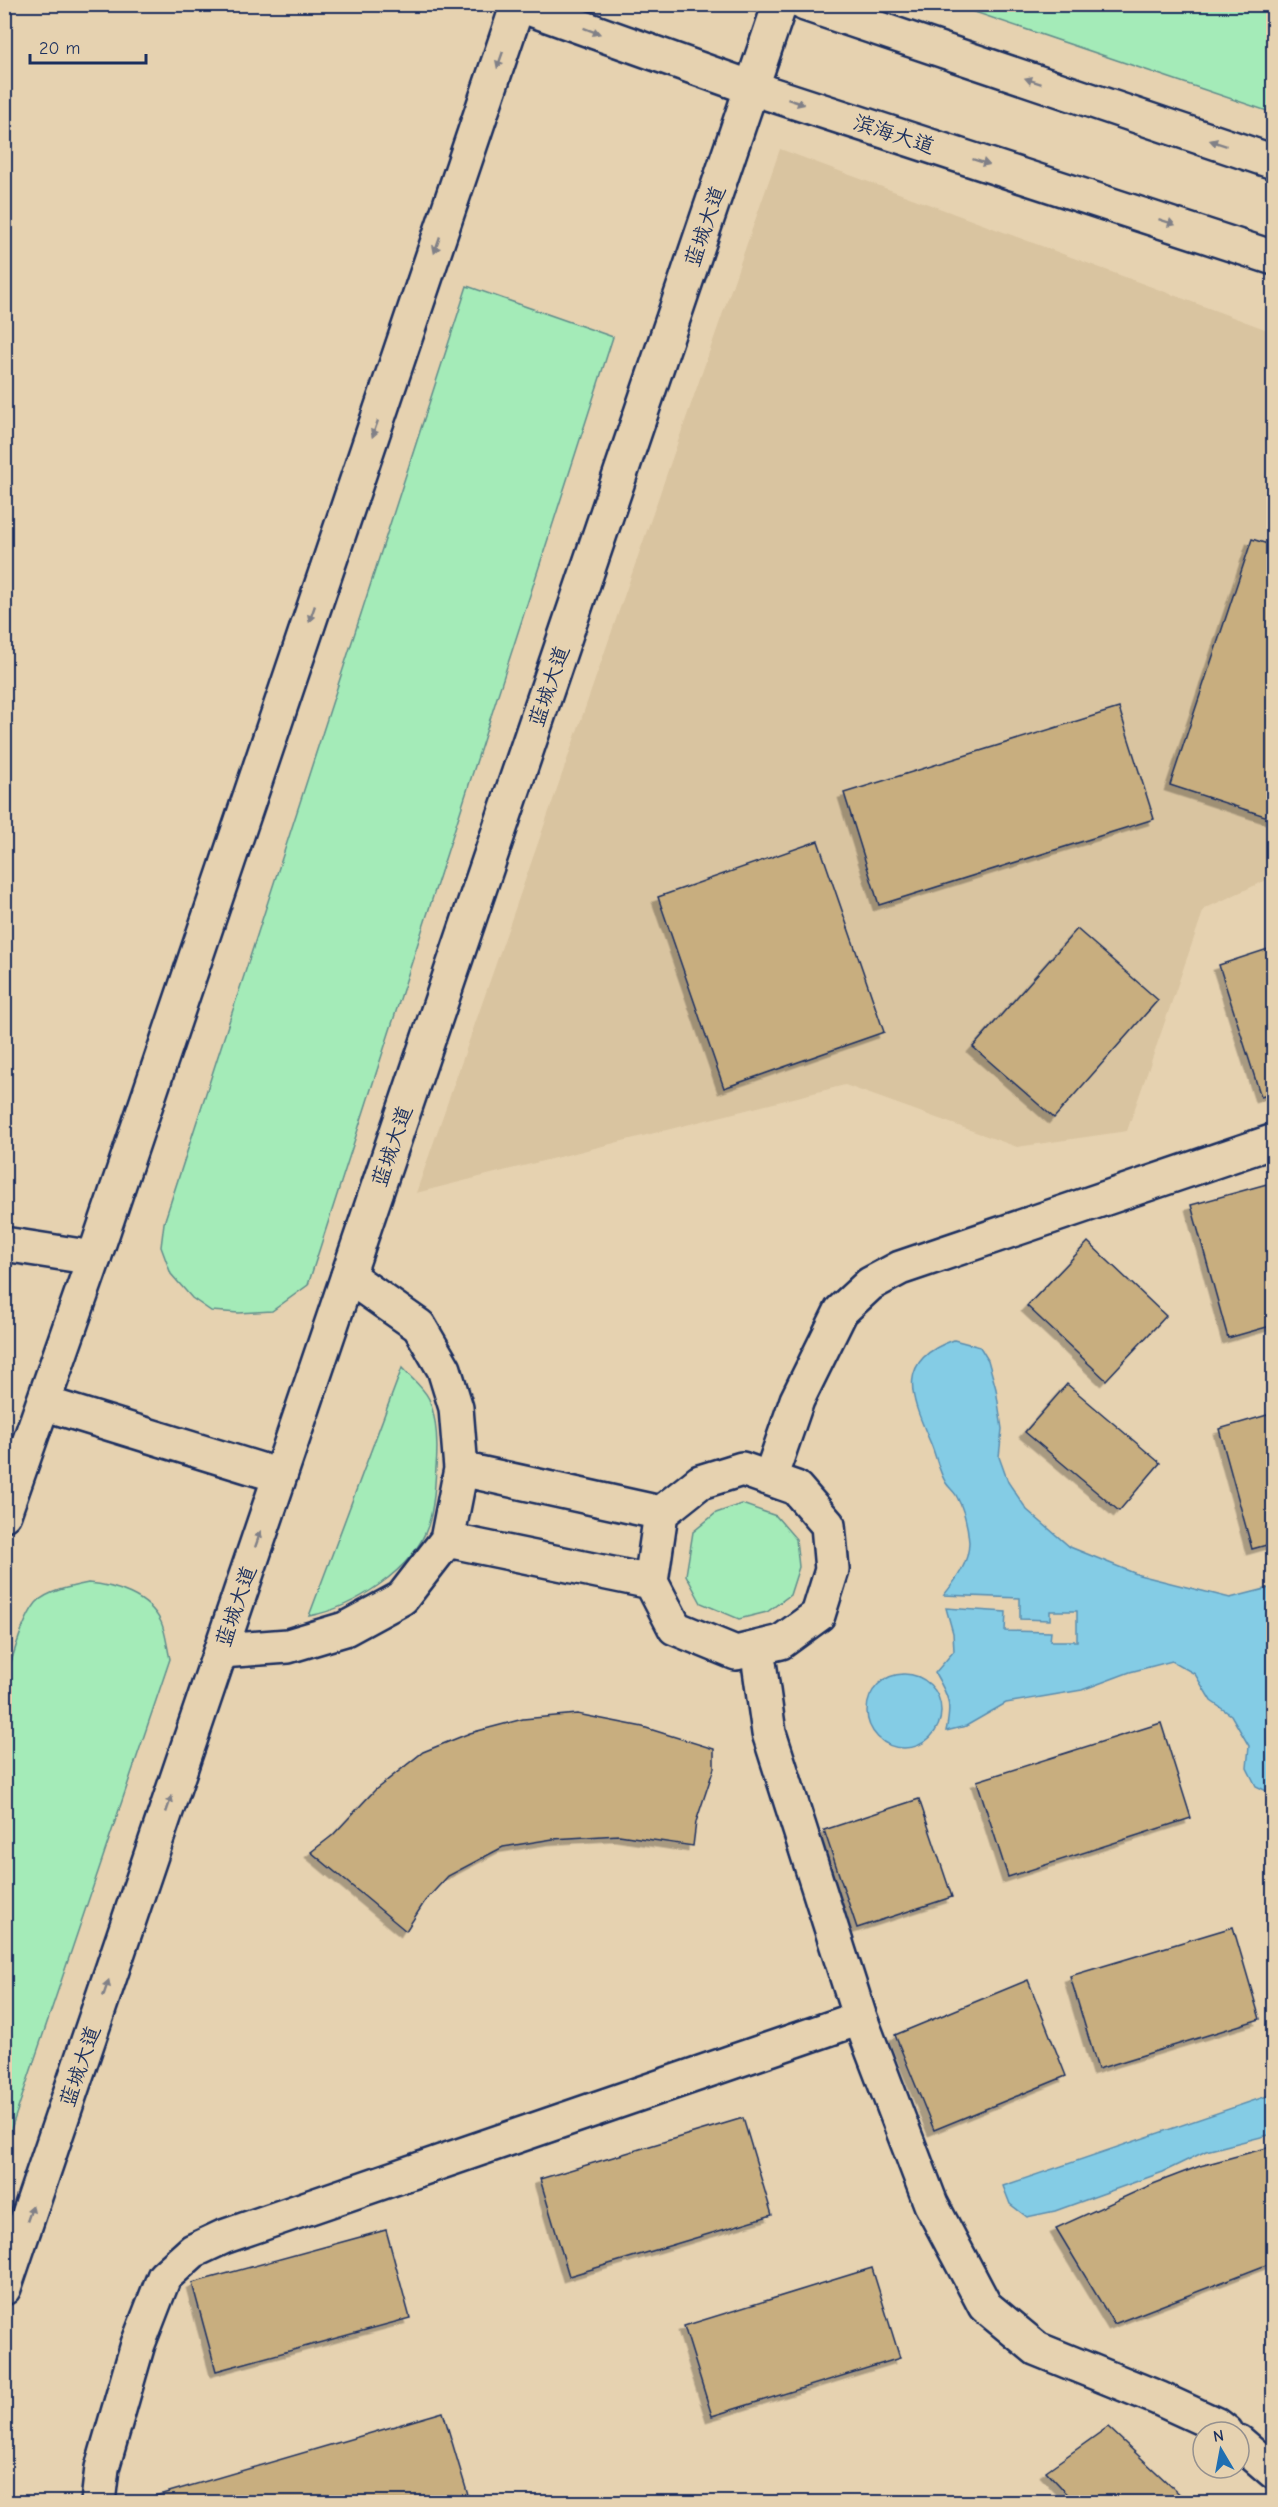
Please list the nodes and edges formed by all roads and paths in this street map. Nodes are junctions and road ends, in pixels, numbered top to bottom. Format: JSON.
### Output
{"nodes":[{"id":1,"x":780,"y":4,"type":"edge"},
{"id":2,"x":805,"y":4,"type":"edge"},
{"id":3,"x":518,"y":5,"type":"edge"},
{"id":4,"x":752,"y":88,"type":"junction"},
{"id":5,"x":1274,"y":162,"type":"edge"},
{"id":6,"x":1274,"y":258,"type":"edge"},
{"id":7,"x":1274,"y":1141,"type":"edge"},
{"id":8,"x":4,"y":1244,"type":"edge"},
{"id":9,"x":94,"y":1258,"type":"junction"},
{"id":10,"x":348,"y":1276,"type":"junction"},
{"id":11,"x":43,"y":1403,"type":"junction"},
{"id":12,"x":461,"y":1469,"type":"junction"},
{"id":13,"x":280,"y":1476,"type":"junction"},
{"id":14,"x":770,"y":1478,"type":"junction"},
{"id":15,"x":662,"y":1513,"type":"junction"},
{"id":16,"x":4,"y":1514,"type":"edge"},
{"id":17,"x":447,"y":1540,"type":"junction"},
{"id":18,"x":651,"y":1582,"type":"junction"},
{"id":19,"x":757,"y":1648,"type":"junction"},
{"id":20,"x":221,"y":1651,"type":"junction"},
{"id":21,"x":860,"y":2018,"type":"junction"},
{"id":22,"x":4,"y":2288,"type":"edge"},
{"id":23,"x":1206,"y":2420,"type":"edge"},
{"id":24,"x":1251,"y":2452,"type":"edge"},
{"id":25,"x":1274,"y":2472,"type":"edge"},
{"id":26,"x":98,"y":2502,"type":"edge"}],
"edges":[{"from":1,"to":4,"type":"main road","name":"蓝城大道"},
{"from":5,"to":2,"type":"main road","one_way":true},
{"from":3,"to":4,"type":"main road","name":"滨海大道","one_way":true},
{"from":3,"to":9,"type":"main road","one_way":true},
{"from":4,"to":6,"type":"main road","name":"滨海大道","one_way":true},
{"from":4,"to":10,"type":"main road","name":"蓝城大道"},
{"from":7,"to":14,"type":"main road"},
{"from":8,"to":9,"type":"main road"},
{"from":9,"to":11,"type":"main road"},
{"from":10,"to":12,"type":"main road"},
{"from":10,"to":13,"type":"main road","name":"蓝城大道"},
{"from":11,"to":13,"type":"main road"},
{"from":11,"to":16,"type":"main road"},
{"from":12,"to":15,"type":"main road"},
{"from":12,"to":17,"type":"main road"},
{"from":20,"to":13,"type":"main road","name":"蓝城大道","one_way":true},
{"from":14,"to":15,"type":"main road"},
{"from":14,"to":19,"type":"main road"},
{"from":15,"to":18,"type":"main road"},
{"from":17,"to":18,"type":"main road"},
{"from":17,"to":20,"type":"main road"},
{"from":18,"to":19,"type":"main road"},
{"from":19,"to":21,"type":"main road"},
{"from":22,"to":20,"type":"main road","name":"蓝城大道","one_way":true},
{"from":21,"to":23,"type":"main road"},
{"from":21,"to":26,"type":"main road"},
{"from":24,"to":25,"type":"main road"}]}
